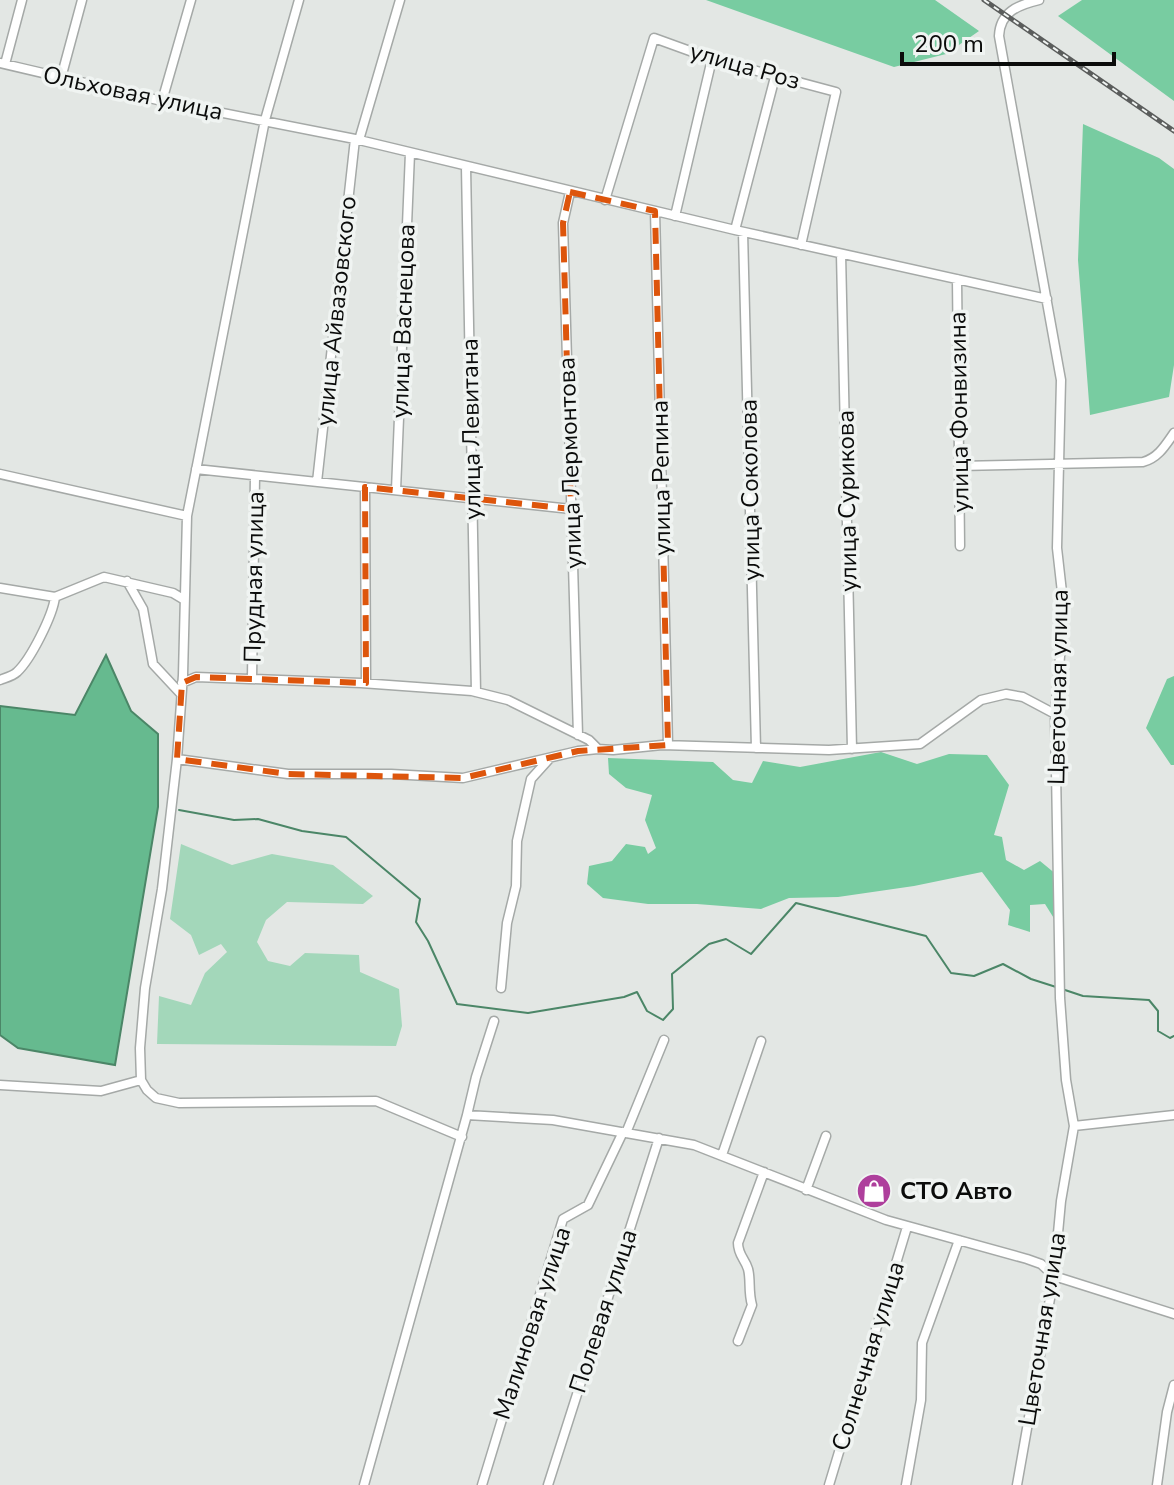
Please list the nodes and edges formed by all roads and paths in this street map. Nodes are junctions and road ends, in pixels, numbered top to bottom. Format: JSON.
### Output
{"nodes":[{"id":1,"x":22,"y":0,"type":"edge"},
{"id":2,"x":82,"y":0,"type":"edge"},
{"id":3,"x":191,"y":0,"type":"edge"},
{"id":4,"x":299,"y":0,"type":"edge"},
{"id":5,"x":400,"y":0,"type":"edge"},
{"id":6,"x":1039,"y":0,"type":"edge"},
{"id":7,"x":712,"y":59,"type":"junction"},
{"id":8,"x":2,"y":64,"type":"edge"},
{"id":9,"x":775,"y":77,"type":"junction"},
{"id":10,"x":61,"y":78,"type":"junction"},
{"id":11,"x":162,"y":101,"type":"junction"},
{"id":12,"x":265,"y":120,"type":"junction"},
{"id":13,"x":357,"y":140,"type":"junction"},
{"id":14,"x":410,"y":153,"type":"junction"},
{"id":15,"x":466,"y":167,"type":"junction"},
{"id":16,"x":570,"y":192,"type":"junction"},
{"id":17,"x":605,"y":200,"type":"junction"},
{"id":18,"x":655,"y":211,"type":"junction"},
{"id":19,"x":675,"y":216,"type":"junction"},
{"id":20,"x":739,"y":231,"type":"junction"},
{"id":21,"x":801,"y":245,"type":"junction"},
{"id":22,"x":841,"y":254,"type":"junction"},
{"id":23,"x":957,"y":279,"type":"junction"},
{"id":24,"x":1047,"y":299,"type":"junction"},
{"id":25,"x":1174,"y":433,"type":"edge"},
{"id":26,"x":1059,"y":464,"type":"junction"},
{"id":27,"x":959,"y":466,"type":"junction"},
{"id":28,"x":196,"y":469,"type":"junction"},
{"id":29,"x":0,"y":474,"type":"edge"},
{"id":30,"x":255,"y":476,"type":"junction"},
{"id":31,"x":317,"y":482,"type":"junction"},
{"id":32,"x":365,"y":487,"type":"junction"},
{"id":33,"x":396,"y":490,"type":"junction"},
{"id":34,"x":473,"y":498,"type":"junction"},
{"id":35,"x":571,"y":509,"type":"junction"},
{"id":36,"x":187,"y":516,"type":"junction"},
{"id":37,"x":960,"y":546,"type":"dead end"},
{"id":38,"x":127,"y":581,"type":"junction"},
{"id":39,"x":0,"y":588,"type":"edge"},
{"id":40,"x":55,"y":597,"type":"junction"},
{"id":41,"x":183,"y":599,"type":"junction"},
{"id":42,"x":252,"y":679,"type":"junction"},
{"id":43,"x":0,"y":680,"type":"edge"},
{"id":44,"x":182,"y":683,"type":"junction"},
{"id":45,"x":366,"y":683,"type":"junction"},
{"id":46,"x":476,"y":692,"type":"junction"},
{"id":47,"x":181,"y":694,"type":"junction"},
{"id":48,"x":1055,"y":714,"type":"junction"},
{"id":49,"x":578,"y":735,"type":"junction"},
{"id":50,"x":668,"y":745,"type":"junction"},
{"id":51,"x":756,"y":748,"type":"junction"},
{"id":52,"x":598,"y":749,"type":"junction"},
{"id":53,"x":852,"y":749,"type":"junction"},
{"id":54,"x":551,"y":757,"type":"junction"},
{"id":55,"x":177,"y":759,"type":"junction"},
{"id":56,"x":501,"y":988,"type":"dead end"},
{"id":57,"x":494,"y":1021,"type":"dead end"},
{"id":58,"x":664,"y":1040,"type":"dead end"},
{"id":59,"x":761,"y":1041,"type":"dead end"},
{"id":60,"x":141,"y":1080,"type":"junction"},
{"id":61,"x":0,"y":1085,"type":"edge"},
{"id":62,"x":467,"y":1115,"type":"junction"},
{"id":63,"x":1174,"y":1115,"type":"edge"},
{"id":64,"x":1074,"y":1126,"type":"junction"},
{"id":65,"x":624,"y":1132,"type":"junction"},
{"id":66,"x":826,"y":1136,"type":"dead end"},
{"id":67,"x":462,"y":1137,"type":"junction"},
{"id":68,"x":659,"y":1138,"type":"junction"},
{"id":69,"x":722,"y":1155,"type":"junction"},
{"id":70,"x":764,"y":1172,"type":"junction"},
{"id":71,"x":806,"y":1190,"type":"junction"},
{"id":72,"x":907,"y":1227,"type":"junction"},
{"id":73,"x":959,"y":1240,"type":"junction"},
{"id":74,"x":1054,"y":1276,"type":"junction"},
{"id":75,"x":1174,"y":1314,"type":"edge"},
{"id":76,"x":738,"y":1341,"type":"dead end"},
{"id":77,"x":1174,"y":1385,"type":"edge"},
{"id":78,"x":364,"y":1485,"type":"edge"},
{"id":79,"x":482,"y":1485,"type":"edge"},
{"id":80,"x":548,"y":1485,"type":"edge"},
{"id":81,"x":829,"y":1485,"type":"edge"},
{"id":82,"x":906,"y":1485,"type":"edge"},
{"id":83,"x":1017,"y":1485,"type":"edge"},
{"id":84,"x":1157,"y":1485,"type":"edge"}],
"edges":[{"from":1,"to":8,"type":"street"},
{"from":2,"to":10,"type":"street"},
{"from":3,"to":11,"type":"street"},
{"from":4,"to":12,"type":"street"},
{"from":5,"to":13,"type":"street","name":"улица Айвазовского"},
{"from":6,"to":24,"type":"street","name":"Цветочная улица"},
{"from":7,"to":9,"type":"street","name":"улица Роз"},
{"from":7,"to":17,"type":"street","name":"улица Роз"},
{"from":7,"to":19,"type":"street"},
{"from":8,"to":10,"type":"street","name":"Ольховая улица"},
{"from":9,"to":20,"type":"street","name":"улица Соколова"},
{"from":9,"to":21,"type":"street","name":"улица Роз"},
{"from":10,"to":11,"type":"street","name":"Ольховая улица"},
{"from":11,"to":12,"type":"street","name":"Ольховая улица"},
{"from":12,"to":13,"type":"street","name":"Ольховая улица"},
{"from":12,"to":28,"type":"street"},
{"from":13,"to":14,"type":"street","name":"Ольховая улица"},
{"from":13,"to":31,"type":"street","name":"улица Айвазовского"},
{"from":14,"to":15,"type":"street","name":"Ольховая улица"},
{"from":14,"to":33,"type":"street","name":"улица Васнецова"},
{"from":15,"to":16,"type":"street","name":"Ольховая улица"},
{"from":15,"to":34,"type":"street","name":"улица Левитана"},
{"from":16,"to":17,"type":"street","name":"Ольховая улица"},
{"from":16,"to":35,"type":"street","name":"улица Лермонтова"},
{"from":17,"to":18,"type":"street","name":"Ольховая улица"},
{"from":18,"to":19,"type":"street","name":"Ольховая улица"},
{"from":18,"to":50,"type":"street","name":"улица Репина"},
{"from":19,"to":20,"type":"street","name":"Ольховая улица"},
{"from":20,"to":21,"type":"street","name":"Ольховая улица"},
{"from":20,"to":51,"type":"street","name":"улица Соколова"},
{"from":21,"to":22,"type":"street","name":"Ольховая улица"},
{"from":22,"to":23,"type":"street","name":"Ольховая улица"},
{"from":22,"to":53,"type":"street","name":"улица Сурикова"},
{"from":23,"to":24,"type":"street","name":"Ольховая улица"},
{"from":23,"to":27,"type":"street","name":"улица Фонвизина"},
{"from":24,"to":26,"type":"street","name":"Цветочная улица"},
{"from":25,"to":26,"type":"street"},
{"from":26,"to":27,"type":"street"},
{"from":26,"to":48,"type":"street","name":"Цветочная улица"},
{"from":27,"to":37,"type":"street","name":"улица Фонвизина"},
{"from":28,"to":30,"type":"street"},
{"from":28,"to":36,"type":"street"},
{"from":29,"to":36,"type":"street"},
{"from":30,"to":31,"type":"street"},
{"from":30,"to":42,"type":"street","name":"Прудная улица"},
{"from":31,"to":32,"type":"street"},
{"from":32,"to":33,"type":"street"},
{"from":32,"to":45,"type":"street"},
{"from":33,"to":34,"type":"street"},
{"from":34,"to":35,"type":"street"},
{"from":34,"to":46,"type":"street","name":"улица Левитана"},
{"from":35,"to":49,"type":"street","name":"улица Лермонтова"},
{"from":36,"to":41,"type":"street"},
{"from":38,"to":40,"type":"street"},
{"from":38,"to":41,"type":"street"},
{"from":38,"to":47,"type":"street"},
{"from":39,"to":40,"type":"street"},
{"from":40,"to":43,"type":"street"},
{"from":41,"to":44,"type":"street"},
{"from":42,"to":44,"type":"street"},
{"from":42,"to":45,"type":"street"},
{"from":44,"to":47,"type":"street"},
{"from":45,"to":46,"type":"street"},
{"from":46,"to":49,"type":"street"},
{"from":47,"to":55,"type":"street"},
{"from":48,"to":53,"type":"street"},
{"from":48,"to":64,"type":"street","name":"Цветочная улица"},
{"from":49,"to":52,"type":"street"},
{"from":50,"to":51,"type":"street"},
{"from":50,"to":52,"type":"street"},
{"from":51,"to":53,"type":"street"},
{"from":52,"to":54,"type":"street"},
{"from":54,"to":55,"type":"street"},
{"from":54,"to":56,"type":"street"},
{"from":55,"to":60,"type":"street"},
{"from":57,"to":62,"type":"street"},
{"from":58,"to":65,"type":"street","name":"Малиновая улица"},
{"from":59,"to":69,"type":"street"},
{"from":60,"to":61,"type":"street"},
{"from":60,"to":67,"type":"street"},
{"from":62,"to":65,"type":"street"},
{"from":62,"to":67,"type":"street"},
{"from":63,"to":64,"type":"street"},
{"from":64,"to":74,"type":"street","name":"Цветочная улица"},
{"from":65,"to":68,"type":"street"},
{"from":65,"to":79,"type":"street","name":"Малиновая улица"},
{"from":66,"to":71,"type":"street"},
{"from":67,"to":78,"type":"street"},
{"from":68,"to":69,"type":"street"},
{"from":68,"to":80,"type":"street","name":"Полевая улица"},
{"from":69,"to":70,"type":"street"},
{"from":70,"to":71,"type":"street"},
{"from":70,"to":76,"type":"street"},
{"from":71,"to":72,"type":"street"},
{"from":72,"to":73,"type":"street"},
{"from":72,"to":81,"type":"street","name":"Солнечная улица"},
{"from":73,"to":74,"type":"street"},
{"from":73,"to":82,"type":"street"},
{"from":74,"to":75,"type":"street"},
{"from":74,"to":83,"type":"street","name":"Цветочная улица"},
{"from":77,"to":84,"type":"street"}]}
